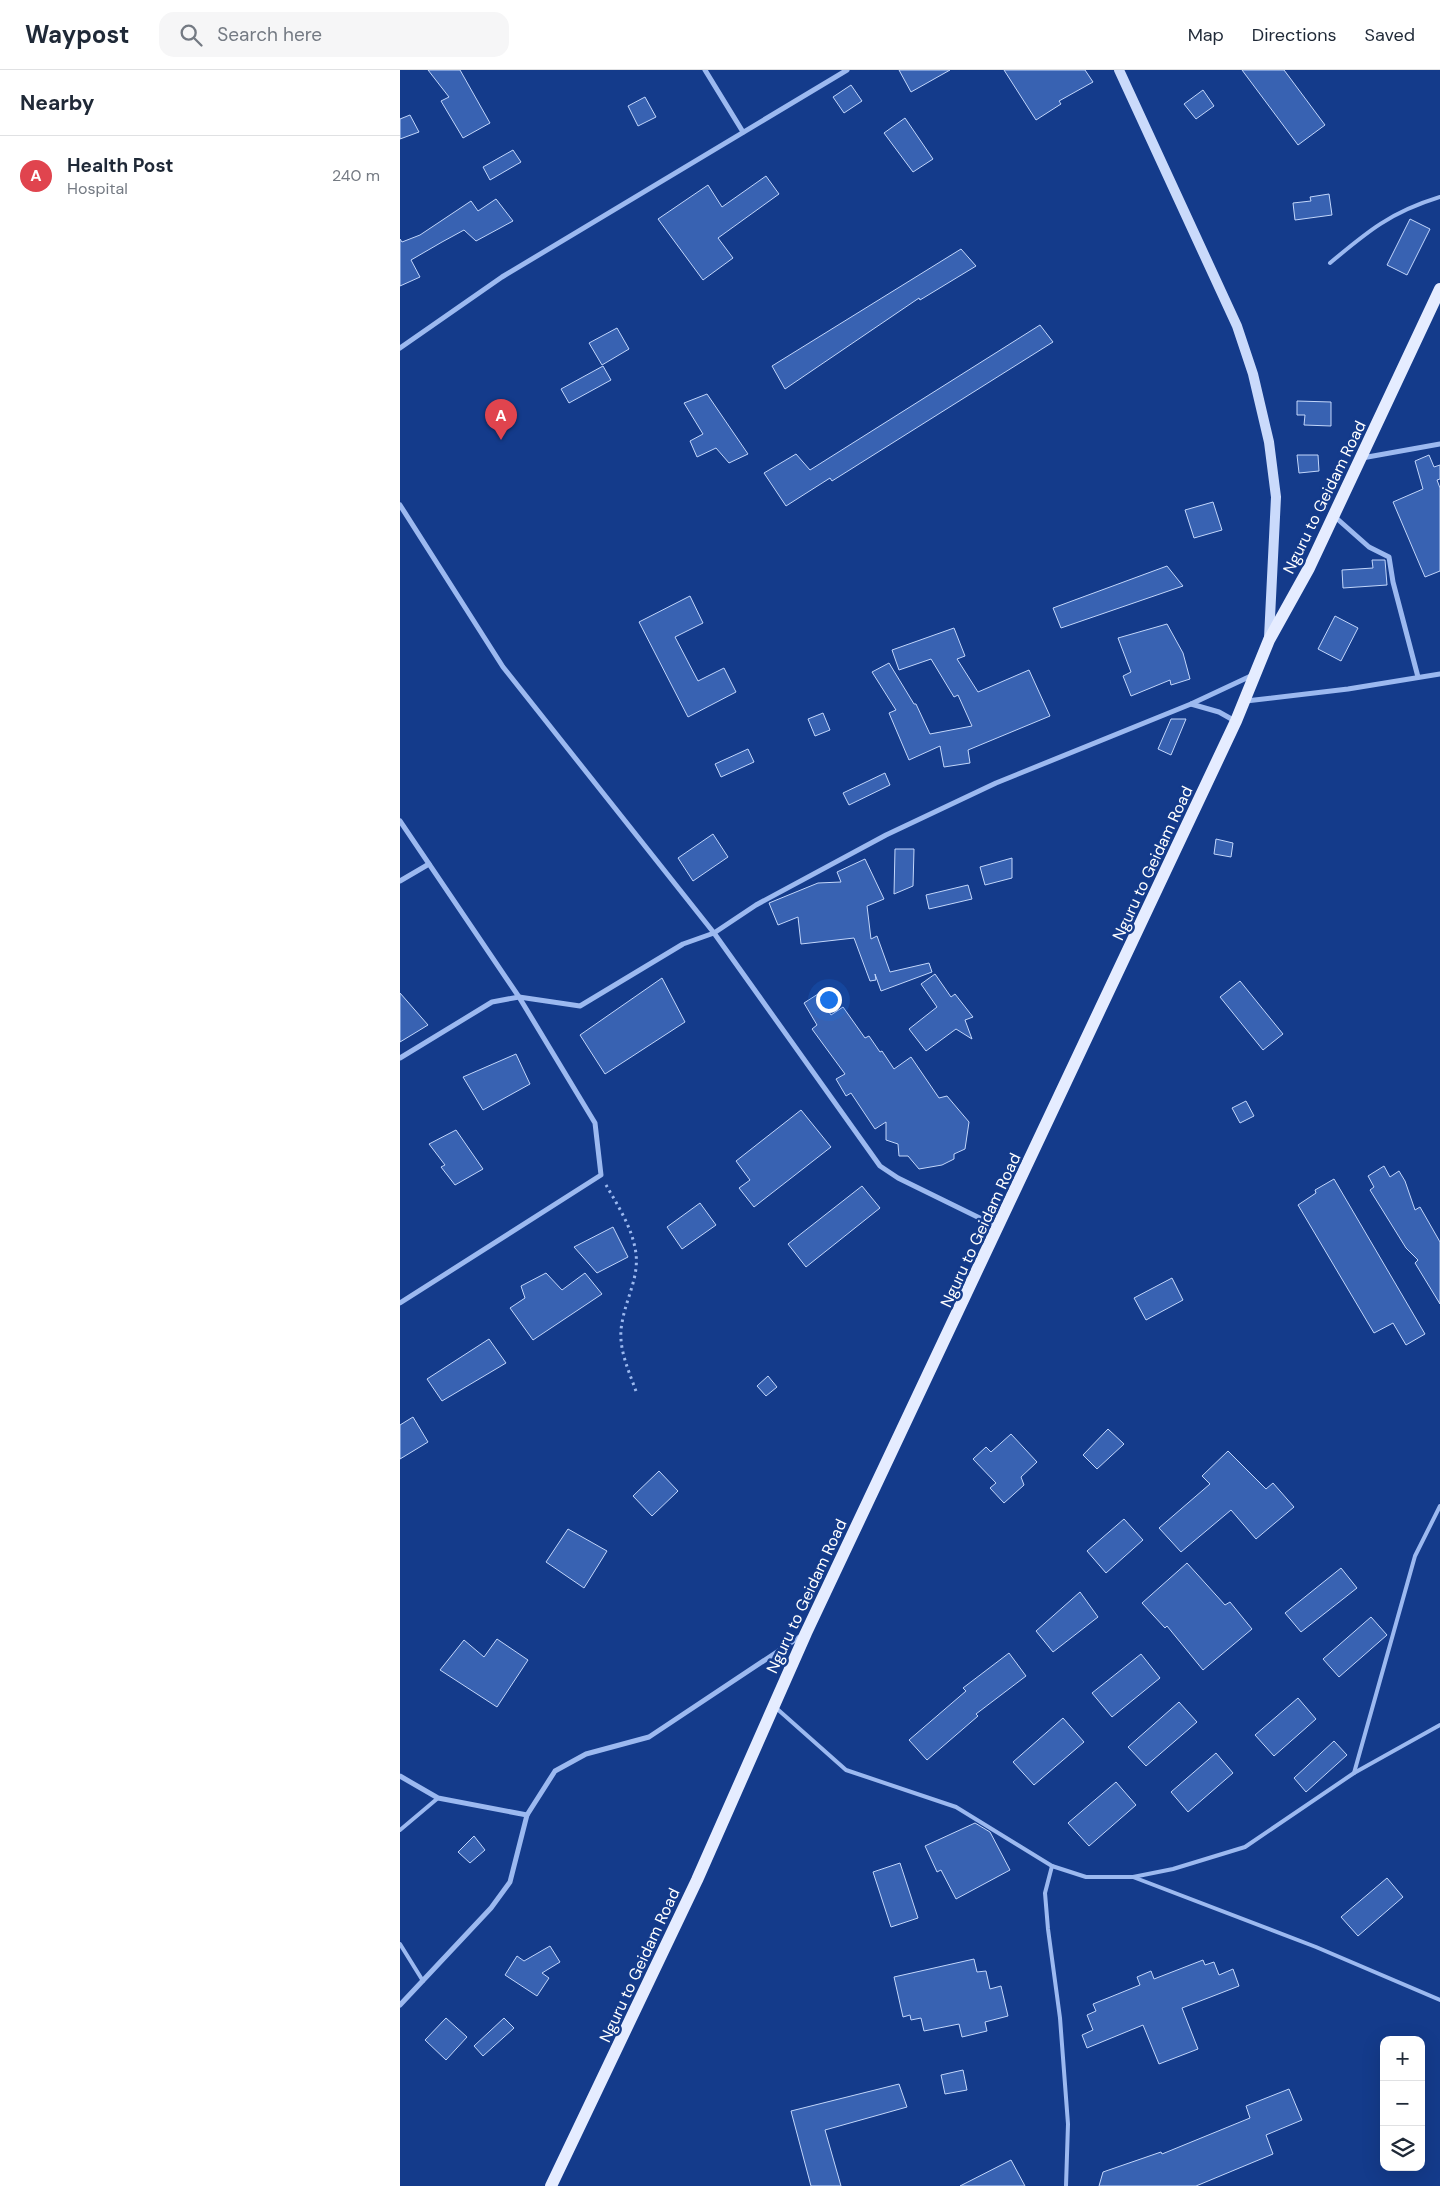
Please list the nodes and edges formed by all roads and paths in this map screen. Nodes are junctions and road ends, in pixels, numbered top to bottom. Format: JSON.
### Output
{"nodes":[{"id":1,"x":705,"y":70,"type":"edge"},
{"id":2,"x":847,"y":70,"type":"edge"},
{"id":3,"x":1118,"y":70,"type":"edge"},
{"id":4,"x":743,"y":132,"type":"junction"},
{"id":5,"x":1440,"y":197,"type":"edge"},
{"id":6,"x":1330,"y":264,"type":"dead end"},
{"id":7,"x":1440,"y":289,"type":"edge"},
{"id":8,"x":400,"y":348,"type":"edge"},
{"id":9,"x":1440,"y":444,"type":"edge"},
{"id":10,"x":1362,"y":458,"type":"junction"},
{"id":11,"x":400,"y":505,"type":"edge"},
{"id":12,"x":1334,"y":515,"type":"junction"},
{"id":13,"x":1269,"y":640,"type":"junction"},
{"id":14,"x":1258,"y":672,"type":"junction"},
{"id":15,"x":1440,"y":674,"type":"edge"},
{"id":16,"x":1418,"y":677,"type":"junction"},
{"id":17,"x":1245,"y":701,"type":"junction"},
{"id":18,"x":1191,"y":704,"type":"junction"},
{"id":19,"x":1236,"y":721,"type":"junction"},
{"id":20,"x":400,"y":821,"type":"edge"},
{"id":21,"x":429,"y":864,"type":"junction"},
{"id":22,"x":400,"y":881,"type":"edge"},
{"id":23,"x":714,"y":933,"type":"junction"},
{"id":24,"x":519,"y":997,"type":"junction"},
{"id":25,"x":400,"y":1058,"type":"edge"},
{"id":26,"x":601,"y":1175,"type":"junction"},
{"id":27,"x":998,"y":1227,"type":"junction"},
{"id":28,"x":400,"y":1304,"type":"edge"},
{"id":29,"x":637,"y":1394,"type":"dead end"},
{"id":30,"x":1440,"y":1506,"type":"edge"},
{"id":31,"x":806,"y":1633,"type":"junction"},
{"id":32,"x":774,"y":1706,"type":"junction"},
{"id":33,"x":1440,"y":1725,"type":"edge"},
{"id":34,"x":1354,"y":1773,"type":"junction"},
{"id":35,"x":400,"y":1776,"type":"edge"},
{"id":36,"x":438,"y":1798,"type":"junction"},
{"id":37,"x":527,"y":1815,"type":"junction"},
{"id":38,"x":400,"y":1830,"type":"edge"},
{"id":39,"x":1052,"y":1866,"type":"junction"},
{"id":40,"x":1133,"y":1877,"type":"junction"},
{"id":41,"x":400,"y":1944,"type":"edge"},
{"id":42,"x":423,"y":1981,"type":"junction"},
{"id":43,"x":1440,"y":2000,"type":"edge"},
{"id":44,"x":400,"y":2005,"type":"edge"},
{"id":45,"x":551,"y":2186,"type":"edge"},
{"id":46,"x":1066,"y":2186,"type":"edge"}],
"edges":[{"from":1,"to":4,"type":"street"},
{"from":2,"to":4,"type":"street"},
{"from":3,"to":13,"type":"main road"},
{"from":4,"to":8,"type":"street"},
{"from":5,"to":6,"type":"lane"},
{"from":7,"to":10,"type":"main road","name":"Nguru to Geidam Road"},
{"from":9,"to":10,"type":"street"},
{"from":10,"to":12,"type":"main road","name":"Nguru to Geidam Road"},
{"from":11,"to":23,"type":"street"},
{"from":12,"to":13,"type":"main road","name":"Nguru to Geidam Road"},
{"from":12,"to":16,"type":"street"},
{"from":13,"to":14,"type":"main road","name":"Nguru to Geidam Road"},
{"from":14,"to":17,"type":"main road","name":"Nguru to Geidam Road"},
{"from":14,"to":18,"type":"street"},
{"from":15,"to":16,"type":"street"},
{"from":16,"to":17,"type":"street"},
{"from":17,"to":19,"type":"main road","name":"Nguru to Geidam Road"},
{"from":18,"to":19,"type":"street"},
{"from":18,"to":23,"type":"street"},
{"from":19,"to":27,"type":"main road","name":"Nguru to Geidam Road"},
{"from":20,"to":21,"type":"street"},
{"from":21,"to":22,"type":"street"},
{"from":21,"to":24,"type":"street"},
{"from":23,"to":24,"type":"street"},
{"from":23,"to":27,"type":"street"},
{"from":24,"to":25,"type":"street"},
{"from":24,"to":26,"type":"street"},
{"from":26,"to":28,"type":"street"},
{"from":26,"to":29,"type":"path"},
{"from":27,"to":31,"type":"main road","name":"Nguru to Geidam Road"},
{"from":30,"to":34,"type":"lane"},
{"from":31,"to":32,"type":"main road","name":"Nguru to Geidam Road"},
{"from":31,"to":37,"type":"street"},
{"from":32,"to":39,"type":"lane"},
{"from":32,"to":45,"type":"main road","name":"Nguru to Geidam Road"},
{"from":33,"to":34,"type":"lane"},
{"from":34,"to":40,"type":"lane"},
{"from":35,"to":36,"type":"street"},
{"from":36,"to":37,"type":"street"},
{"from":36,"to":38,"type":"lane"},
{"from":37,"to":42,"type":"street"},
{"from":39,"to":40,"type":"lane"},
{"from":39,"to":46,"type":"lane"},
{"from":40,"to":43,"type":"lane"},
{"from":41,"to":42,"type":"lane"},
{"from":42,"to":44,"type":"street"}]}
